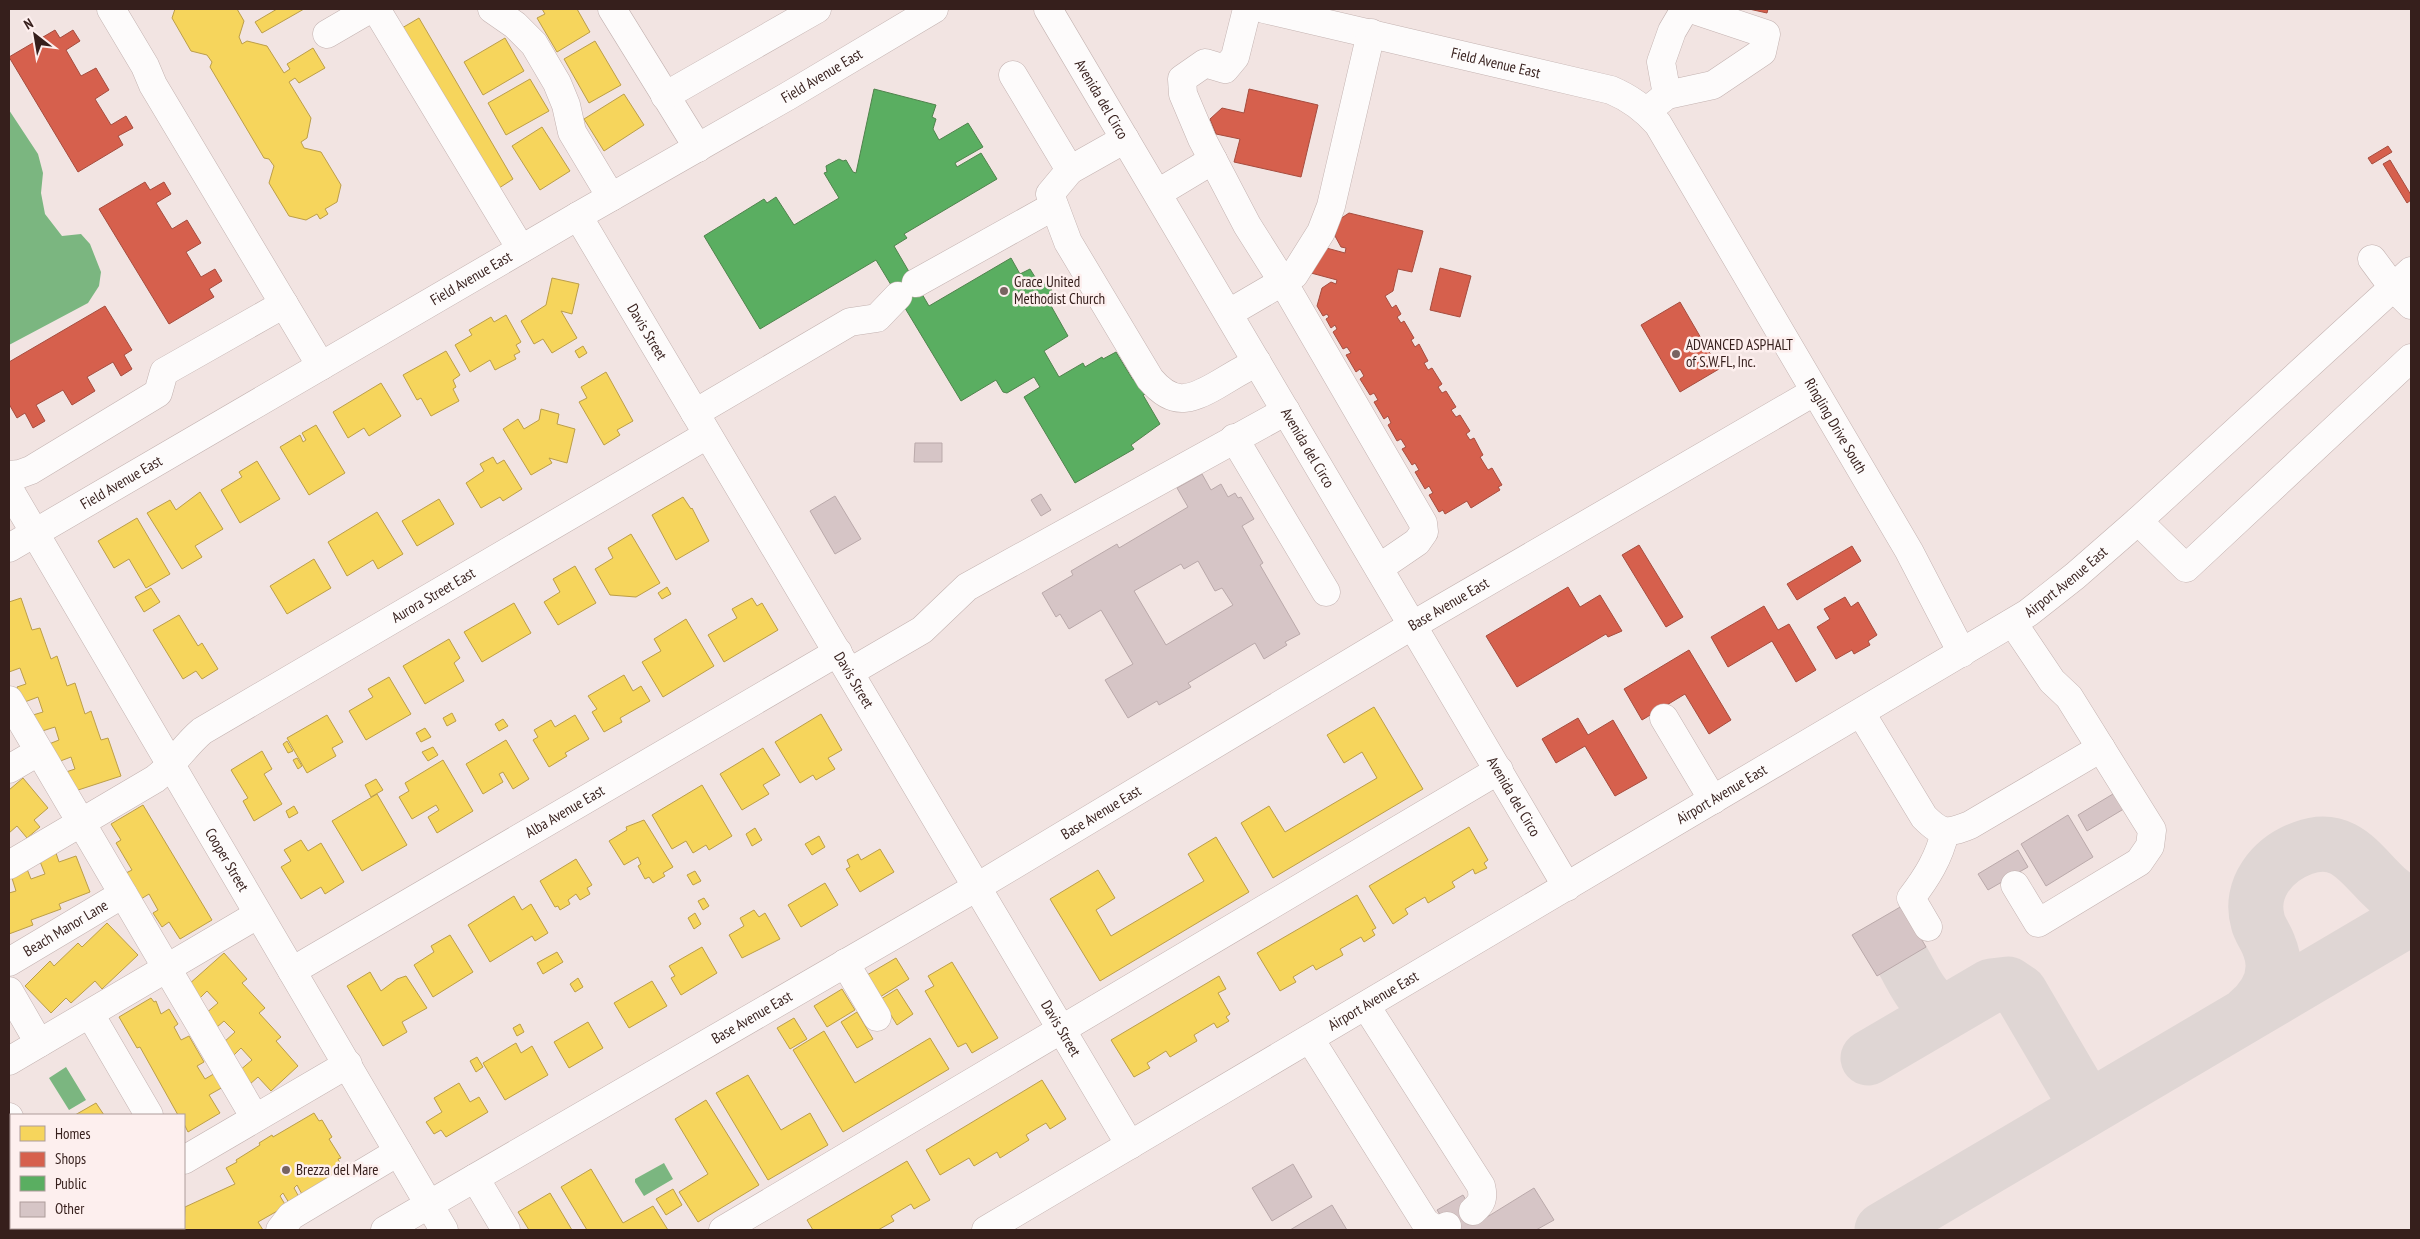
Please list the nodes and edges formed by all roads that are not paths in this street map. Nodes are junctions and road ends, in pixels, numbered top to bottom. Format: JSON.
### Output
{"nodes":[{"id":1,"x":111,"y":9,"type":"edge"},
{"id":2,"x":370,"y":9,"type":"edge"},
{"id":3,"x":376,"y":9,"type":"edge"},
{"id":4,"x":492,"y":9,"type":"edge"},
{"id":5,"x":612,"y":9,"type":"edge"},
{"id":6,"x":817,"y":9,"type":"edge"},
{"id":7,"x":934,"y":9,"type":"edge"},
{"id":8,"x":1048,"y":9,"type":"edge"},
{"id":9,"x":1247,"y":9,"type":"edge"},
{"id":10,"x":1264,"y":9,"type":"edge"},
{"id":11,"x":1685,"y":9,"type":"edge"},
{"id":12,"x":1691,"y":9,"type":"edge"},
{"id":13,"x":1370,"y":33,"type":"junction"},
{"id":14,"x":327,"y":34,"type":"dead end"},
{"id":15,"x":1013,"y":75,"type":"dead end"},
{"id":16,"x":665,"y":96,"type":"junction"},
{"id":17,"x":1657,"y":103,"type":"junction"},
{"id":18,"x":1126,"y":139,"type":"junction"},
{"id":19,"x":698,"y":148,"type":"junction"},
{"id":20,"x":1213,"y":160,"type":"junction"},
{"id":21,"x":1070,"y":170,"type":"junction"},
{"id":22,"x":1688,"y":176,"type":"joint"},
{"id":23,"x":1158,"y":193,"type":"junction"},
{"id":24,"x":611,"y":197,"type":"junction"},
{"id":25,"x":1054,"y":206,"type":"junction"},
{"id":26,"x":578,"y":216,"type":"junction"},
{"id":27,"x":521,"y":249,"type":"junction"},
{"id":28,"x":2372,"y":259,"type":"dead end"},
{"id":29,"x":2401,"y":278,"type":"edge"},
{"id":30,"x":1283,"y":282,"type":"junction"},
{"id":31,"x":284,"y":304,"type":"junction"},
{"id":32,"x":2411,"y":305,"type":"edge"},
{"id":33,"x":1229,"y":313,"type":"junction"},
{"id":34,"x":2411,"y":358,"type":"edge"},
{"id":35,"x":1257,"y":362,"type":"junction"},
{"id":36,"x":321,"y":366,"type":"junction"},
{"id":37,"x":1814,"y":392,"type":"junction"},
{"id":38,"x":1286,"y":411,"type":"junction"},
{"id":39,"x":701,"y":424,"type":"junction"},
{"id":40,"x":1234,"y":438,"type":"junction"},
{"id":41,"x":9,"y":475,"type":"edge"},
{"id":42,"x":9,"y":489,"type":"edge"},
{"id":43,"x":2138,"y":521,"type":"junction"},
{"id":44,"x":35,"y":533,"type":"junction"},
{"id":45,"x":9,"y":548,"type":"edge"},
{"id":46,"x":1379,"y":568,"type":"junction"},
{"id":47,"x":1326,"y":592,"type":"dead end"},
{"id":48,"x":2013,"y":623,"type":"junction"},
{"id":49,"x":1413,"y":625,"type":"junction"},
{"id":50,"x":1962,"y":653,"type":"junction"},
{"id":51,"x":844,"y":662,"type":"junction"},
{"id":52,"x":9,"y":700,"type":"edge"},
{"id":53,"x":1861,"y":712,"type":"junction"},
{"id":54,"x":1664,"y":718,"type":"dead end"},
{"id":55,"x":2101,"y":748,"type":"junction"},
{"id":56,"x":38,"y":752,"type":"junction"},
{"id":57,"x":170,"y":767,"type":"junction"},
{"id":58,"x":9,"y":769,"type":"edge"},
{"id":59,"x":1499,"y":770,"type":"junction"},
{"id":60,"x":1713,"y":800,"type":"junction"},
{"id":61,"x":81,"y":823,"type":"junction"},
{"id":62,"x":1945,"y":832,"type":"junction"},
{"id":63,"x":9,"y":865,"type":"edge"},
{"id":64,"x":2015,"y":885,"type":"dead end"},
{"id":65,"x":977,"y":887,"type":"junction"},
{"id":66,"x":1567,"y":887,"type":"junction"},
{"id":67,"x":123,"y":894,"type":"junction"},
{"id":68,"x":257,"y":915,"type":"junction"},
{"id":69,"x":1928,"y":927,"type":"dead end"},
{"id":70,"x":9,"y":962,"type":"edge"},
{"id":71,"x":845,"y":963,"type":"junction"},
{"id":72,"x":166,"y":969,"type":"junction"},
{"id":73,"x":292,"y":971,"type":"junction"},
{"id":74,"x":9,"y":991,"type":"edge"},
{"id":75,"x":1366,"y":1006,"type":"junction"},
{"id":76,"x":90,"y":1014,"type":"junction"},
{"id":77,"x":877,"y":1018,"type":"dead end"},
{"id":78,"x":1061,"y":1028,"type":"junction"},
{"id":79,"x":1310,"y":1039,"type":"junction"},
{"id":80,"x":39,"y":1042,"type":"junction"},
{"id":81,"x":9,"y":1061,"type":"edge"},
{"id":82,"x":348,"y":1064,"type":"junction"},
{"id":83,"x":148,"y":1114,"type":"edge"},
{"id":84,"x":255,"y":1118,"type":"junction"},
{"id":85,"x":1130,"y":1145,"type":"junction"},
{"id":86,"x":398,"y":1152,"type":"junction"},
{"id":87,"x":185,"y":1159,"type":"edge"},
{"id":88,"x":474,"y":1178,"type":"junction"},
{"id":89,"x":428,"y":1204,"type":"junction"},
{"id":90,"x":1473,"y":1212,"type":"dead end"},
{"id":91,"x":1447,"y":1226,"type":"dead end"},
{"id":92,"x":280,"y":1230,"type":"edge"},
{"id":93,"x":385,"y":1230,"type":"edge"},
{"id":94,"x":444,"y":1230,"type":"edge"},
{"id":95,"x":506,"y":1230,"type":"edge"},
{"id":96,"x":722,"y":1230,"type":"edge"},
{"id":97,"x":986,"y":1230,"type":"edge"}],
"edges":[{"from":1,"to":31,"type":"street"},
{"from":2,"to":14,"type":"street"},
{"from":3,"to":27,"type":"street"},
{"from":4,"to":24,"type":"street"},
{"from":5,"to":16,"type":"street"},
{"from":6,"to":16,"type":"street"},
{"from":7,"to":19,"type":"street","name":"Field Avenue East"},
{"from":8,"to":18,"type":"street","name":"Avenida del Circo"},
{"from":9,"to":20,"type":"street"},
{"from":10,"to":13,"type":"street","name":"Field Avenue East"},
{"from":11,"to":17,"type":"street"},
{"from":12,"to":17,"type":"street"},
{"from":13,"to":17,"type":"street","name":"Field Avenue East"},
{"from":13,"to":30,"type":"street"},
{"from":15,"to":21,"type":"street"},
{"from":16,"to":19,"type":"street"},
{"from":17,"to":22,"type":"street","name":"Field Avenue East"},
{"from":18,"to":21,"type":"street"},
{"from":18,"to":23,"type":"street","name":"Avenida del Circo"},
{"from":19,"to":24,"type":"street","name":"Field Avenue East"},
{"from":20,"to":23,"type":"street"},
{"from":20,"to":30,"type":"street"},
{"from":21,"to":25,"type":"street"},
{"from":22,"to":37,"type":"street","name":"Ringling Drive South"},
{"from":23,"to":33,"type":"street","name":"Avenida del Circo"},
{"from":24,"to":26,"type":"street","name":"Field Avenue East"},
{"from":25,"to":35,"type":"street"},
{"from":25,"to":39,"type":"street","name":"Aurora Street East"},
{"from":26,"to":27,"type":"street","name":"Field Avenue East"},
{"from":26,"to":39,"type":"street","name":"Davis Street"},
{"from":27,"to":36,"type":"street","name":"Field Avenue East"},
{"from":28,"to":29,"type":"street"},
{"from":29,"to":32,"type":"street"},
{"from":29,"to":43,"type":"street","name":"Airport Avenue East"},
{"from":30,"to":33,"type":"street"},
{"from":30,"to":46,"type":"street"},
{"from":31,"to":36,"type":"street"},
{"from":31,"to":41,"type":"street"},
{"from":33,"to":35,"type":"street","name":"Avenida del Circo"},
{"from":34,"to":43,"type":"street"},
{"from":35,"to":38,"type":"street","name":"Avenida del Circo"},
{"from":36,"to":44,"type":"street","name":"Field Avenue East"},
{"from":37,"to":49,"type":"street","name":"Base Avenue East"},
{"from":37,"to":50,"type":"street","name":"Ringling Drive South"},
{"from":38,"to":40,"type":"street","name":"Alba Avenue East"},
{"from":38,"to":46,"type":"street","name":"Avenida del Circo"},
{"from":39,"to":51,"type":"street","name":"Davis Street"},
{"from":39,"to":57,"type":"street","name":"Aurora Street East"},
{"from":40,"to":47,"type":"street"},
{"from":40,"to":51,"type":"street","name":"Alba Avenue East"},
{"from":42,"to":44,"type":"street","name":"Cooper Street"},
{"from":43,"to":48,"type":"street","name":"Airport Avenue East"},
{"from":44,"to":45,"type":"street","name":"Field Avenue East"},
{"from":44,"to":57,"type":"street","name":"Cooper Street"},
{"from":46,"to":49,"type":"street","name":"Avenida del Circo"},
{"from":48,"to":50,"type":"street","name":"Airport Avenue East"},
{"from":48,"to":55,"type":"street"},
{"from":49,"to":59,"type":"street","name":"Avenida del Circo"},
{"from":49,"to":65,"type":"street","name":"Base Avenue East"},
{"from":50,"to":53,"type":"street","name":"Airport Avenue East"},
{"from":51,"to":65,"type":"street","name":"Davis Street"},
{"from":51,"to":73,"type":"street","name":"Alba Avenue East"},
{"from":52,"to":56,"type":"street"},
{"from":53,"to":60,"type":"street","name":"Airport Avenue East"},
{"from":53,"to":62,"type":"street"},
{"from":54,"to":60,"type":"street"},
{"from":55,"to":62,"type":"street"},
{"from":55,"to":64,"type":"street"},
{"from":56,"to":58,"type":"street"},
{"from":56,"to":61,"type":"street"},
{"from":57,"to":61,"type":"street","name":"Aurora Street East"},
{"from":57,"to":68,"type":"street","name":"Cooper Street"},
{"from":59,"to":66,"type":"street","name":"Avenida del Circo"},
{"from":59,"to":78,"type":"street"},
{"from":60,"to":66,"type":"street","name":"Airport Avenue East"},
{"from":61,"to":63,"type":"street","name":"Aurora Street East"},
{"from":61,"to":67,"type":"street"},
{"from":62,"to":69,"type":"street"},
{"from":65,"to":71,"type":"street","name":"Base Avenue East"},
{"from":65,"to":78,"type":"street","name":"Davis Street"},
{"from":66,"to":75,"type":"street","name":"Airport Avenue East"},
{"from":67,"to":70,"type":"street","name":"Beach Manor Lane"},
{"from":67,"to":72,"type":"street"},
{"from":68,"to":72,"type":"street"},
{"from":68,"to":73,"type":"street","name":"Cooper Street"},
{"from":71,"to":77,"type":"street"},
{"from":71,"to":88,"type":"street","name":"Base Avenue East"},
{"from":72,"to":76,"type":"street"},
{"from":72,"to":84,"type":"street"},
{"from":73,"to":82,"type":"street","name":"Cooper Street"},
{"from":74,"to":80,"type":"street"},
{"from":75,"to":79,"type":"street","name":"Airport Avenue East"},
{"from":75,"to":90,"type":"street"},
{"from":76,"to":80,"type":"street"},
{"from":76,"to":83,"type":"street"},
{"from":78,"to":85,"type":"street","name":"Davis Street"},
{"from":78,"to":96,"type":"street"},
{"from":79,"to":85,"type":"street","name":"Airport Avenue East"},
{"from":79,"to":91,"type":"street"},
{"from":80,"to":81,"type":"street"},
{"from":82,"to":84,"type":"street"},
{"from":82,"to":86,"type":"street","name":"Cooper Street"},
{"from":84,"to":87,"type":"street"},
{"from":85,"to":97,"type":"street","name":"Airport Avenue East"},
{"from":86,"to":89,"type":"street","name":"Cooper Street"},
{"from":86,"to":92,"type":"street"},
{"from":88,"to":89,"type":"street","name":"Base Avenue East"},
{"from":88,"to":95,"type":"street"},
{"from":89,"to":93,"type":"street","name":"Base Avenue East"},
{"from":89,"to":94,"type":"street","name":"Cooper Street"}]}
